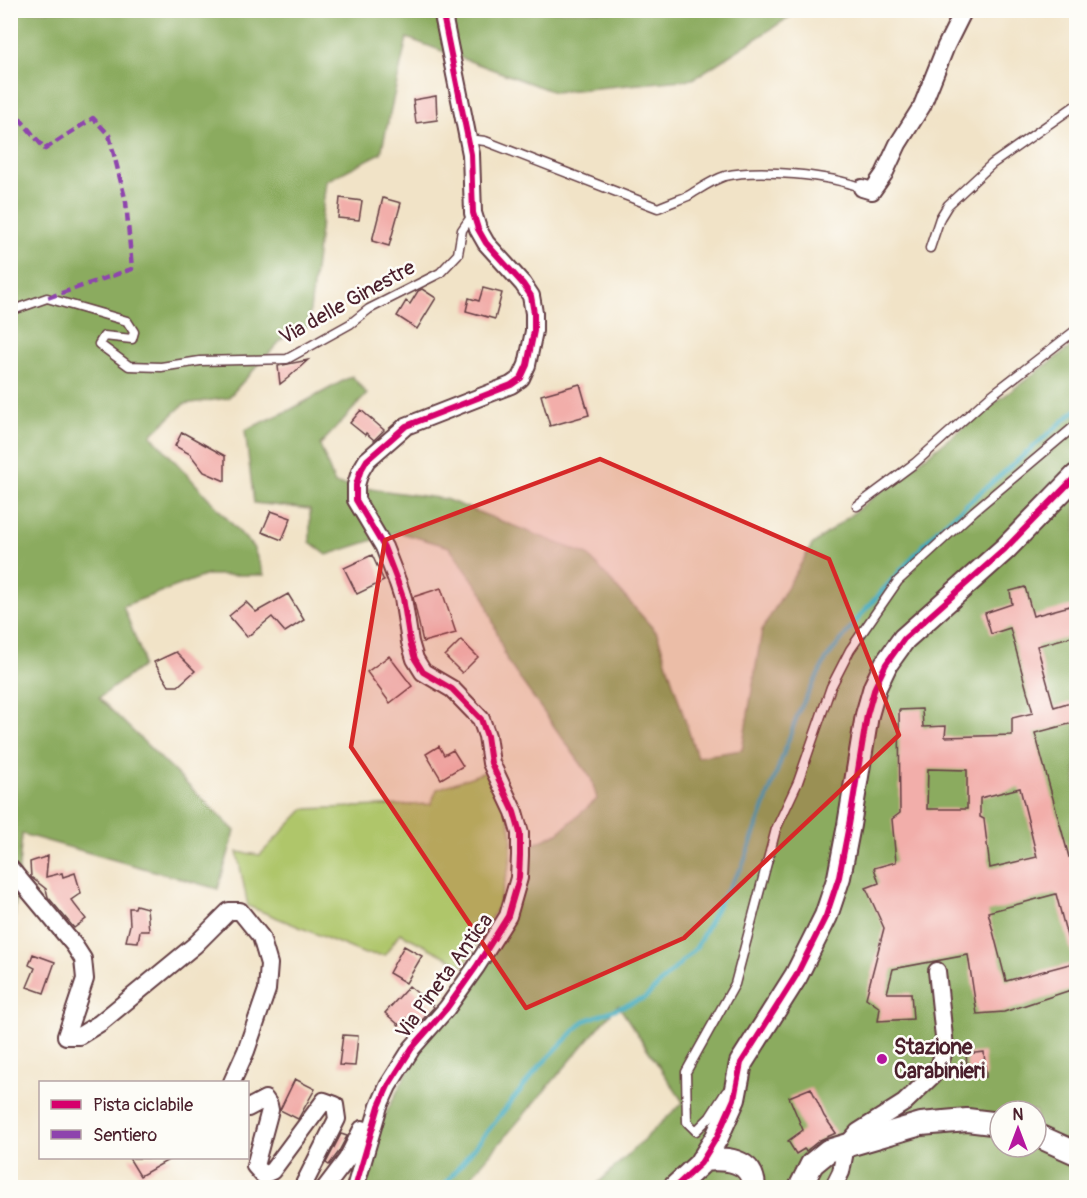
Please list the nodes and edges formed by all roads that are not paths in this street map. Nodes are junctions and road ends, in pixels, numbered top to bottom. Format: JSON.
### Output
{"nodes":[{"id":1,"x":442,"y":10,"type":"edge"},
{"id":2,"x":964,"y":10,"type":"edge"},
{"id":3,"x":1077,"y":105,"type":"edge"},
{"id":4,"x":469,"y":139,"type":"junction"},
{"id":5,"x":862,"y":188,"type":"joint"},
{"id":6,"x":473,"y":213,"type":"junction"},
{"id":7,"x":930,"y":248,"type":"dead end"},
{"id":8,"x":10,"y":310,"type":"edge"},
{"id":9,"x":1077,"y":330,"type":"edge"},
{"id":10,"x":1077,"y":425,"type":"edge"},
{"id":11,"x":1077,"y":476,"type":"edge"},
{"id":12,"x":857,"y":506,"type":"dead end"},
{"id":13,"x":10,"y":868,"type":"edge"},
{"id":14,"x":937,"y":971,"type":"dead end"},
{"id":15,"x":741,"y":1063,"type":"junction"},
{"id":16,"x":233,"y":1081,"type":"edge"},
{"id":17,"x":249,"y":1107,"type":"edge"},
{"id":18,"x":988,"y":1123,"type":"edge"},
{"id":19,"x":721,"y":1127,"type":"junction"},
{"id":20,"x":370,"y":1135,"type":"junction"},
{"id":21,"x":1048,"y":1140,"type":"edge"},
{"id":22,"x":846,"y":1146,"type":"junction"},
{"id":23,"x":1077,"y":1153,"type":"edge"},
{"id":24,"x":702,"y":1160,"type":"junction"},
{"id":25,"x":812,"y":1164,"type":"junction"},
{"id":26,"x":743,"y":1165,"type":"junction"},
{"id":27,"x":302,"y":1188,"type":"edge"},
{"id":28,"x":326,"y":1188,"type":"edge"},
{"id":29,"x":355,"y":1188,"type":"edge"},
{"id":30,"x":674,"y":1188,"type":"edge"},
{"id":31,"x":754,"y":1188,"type":"edge"},
{"id":32,"x":787,"y":1188,"type":"edge"},
{"id":33,"x":801,"y":1188,"type":"edge"},
{"id":34,"x":833,"y":1188,"type":"edge"}],
"edges":[{"from":1,"to":4,"type":"street","name":"Via Pineta Antica"},
{"from":2,"to":5,"type":"street"},
{"from":3,"to":7,"type":"lane"},
{"from":4,"to":5,"type":"lane"},
{"from":4,"to":6,"type":"street","name":"Via Pineta Antica"},
{"from":6,"to":8,"type":"lane","name":"Via delle Ginestre"},
{"from":6,"to":20,"type":"street","name":"Via Pineta Antica"},
{"from":9,"to":12,"type":"lane"},
{"from":10,"to":15,"type":"lane"},
{"from":11,"to":15,"type":"street"},
{"from":13,"to":16,"type":"street"},
{"from":14,"to":22,"type":"street"},
{"from":15,"to":19,"type":"street"},
{"from":17,"to":27,"type":"street"},
{"from":18,"to":22,"type":"street"},
{"from":19,"to":24,"type":"street"},
{"from":19,"to":26,"type":"street"},
{"from":20,"to":28,"type":"street"},
{"from":20,"to":29,"type":"street","name":"Via Pineta Antica"},
{"from":21,"to":23,"type":"street"},
{"from":22,"to":25,"type":"street"},
{"from":22,"to":34,"type":"street"},
{"from":24,"to":26,"type":"street"},
{"from":24,"to":30,"type":"street"},
{"from":25,"to":32,"type":"street"},
{"from":25,"to":33,"type":"street"},
{"from":26,"to":31,"type":"street"}]}
